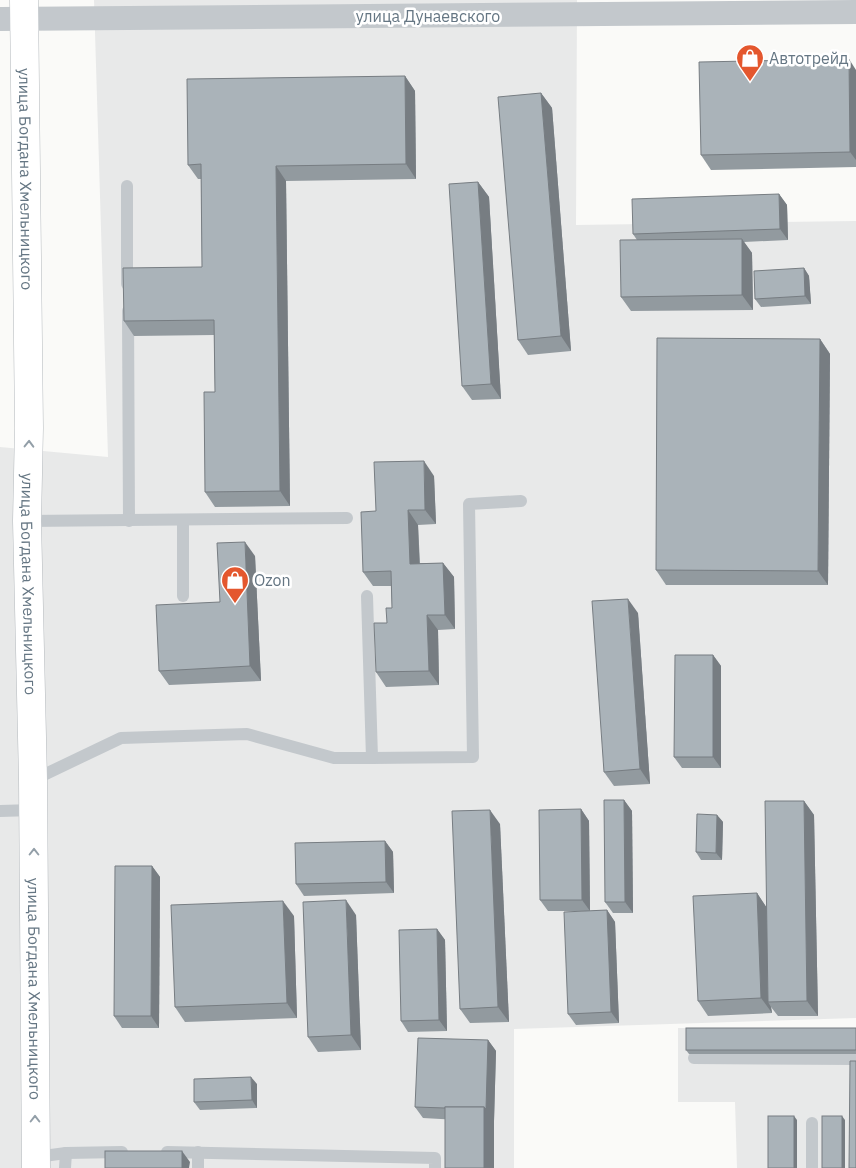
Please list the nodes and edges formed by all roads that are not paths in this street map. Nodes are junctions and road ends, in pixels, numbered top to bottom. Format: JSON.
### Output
{"nodes":[{"id":1,"x":853,"y":8,"type":"edge"},
{"id":2,"x":16,"y":13,"type":"edge"},
{"id":3,"x":127,"y":186,"type":"dead end"},
{"id":4,"x":521,"y":501,"type":"dead end"},
{"id":5,"x":347,"y":518,"type":"dead end"},
{"id":6,"x":129,"y":520,"type":"junction"},
{"id":7,"x":183,"y":520,"type":"junction"},
{"id":8,"x":27,"y":521,"type":"junction"},
{"id":9,"x":183,"y":596,"type":"dead end"},
{"id":10,"x":367,"y":596,"type":"dead end"},
{"id":11,"x":372,"y":758,"type":"junction"},
{"id":12,"x":33,"y":780,"type":"junction"},
{"id":13,"x":33,"y":810,"type":"junction"},
{"id":14,"x":0,"y":811,"type":"edge"},
{"id":15,"x":694,"y":1058,"type":"dead end"},
{"id":16,"x":856,"y":1059,"type":"edge"},
{"id":17,"x":812,"y":1123,"type":"dead end"},
{"id":18,"x":132,"y":1152,"type":"edge"},
{"id":19,"x":151,"y":1152,"type":"edge"},
{"id":20,"x":198,"y":1152,"type":"junction"},
{"id":21,"x":66,"y":1153,"type":"junction"},
{"id":22,"x":36,"y":1162,"type":"edge"},
{"id":23,"x":65,"y":1168,"type":"edge"},
{"id":24,"x":198,"y":1168,"type":"edge"},
{"id":25,"x":435,"y":1168,"type":"edge"},
{"id":26,"x":812,"y":1168,"type":"edge"}],
"edges":[{"from":1,"to":2,"type":"street","name":"улица Дунаевского"},
{"from":8,"to":2,"type":"highway","name":"улица Богдана Хмельницкого","one_way":true},
{"from":3,"to":6,"type":"lane"},
{"from":4,"to":11,"type":"lane"},
{"from":5,"to":7,"type":"lane"},
{"from":6,"to":7,"type":"lane"},
{"from":6,"to":8,"type":"lane"},
{"from":7,"to":9,"type":"lane"},
{"from":8,"to":12,"type":"highway","name":"улица Богдана Хмельницкого"},
{"from":10,"to":11,"type":"lane"},
{"from":11,"to":12,"type":"lane"},
{"from":12,"to":13,"type":"highway","name":"улица Богдана Хмельницкого"},
{"from":13,"to":14,"type":"lane"},
{"from":22,"to":13,"type":"highway","name":"улица Богдана Хмельницкого","one_way":true},
{"from":15,"to":16,"type":"lane"},
{"from":17,"to":26,"type":"lane"},
{"from":18,"to":21,"type":"lane"},
{"from":19,"to":20,"type":"lane"},
{"from":20,"to":24,"type":"lane"},
{"from":20,"to":25,"type":"lane"},
{"from":21,"to":22,"type":"lane"},
{"from":21,"to":23,"type":"lane"}]}
